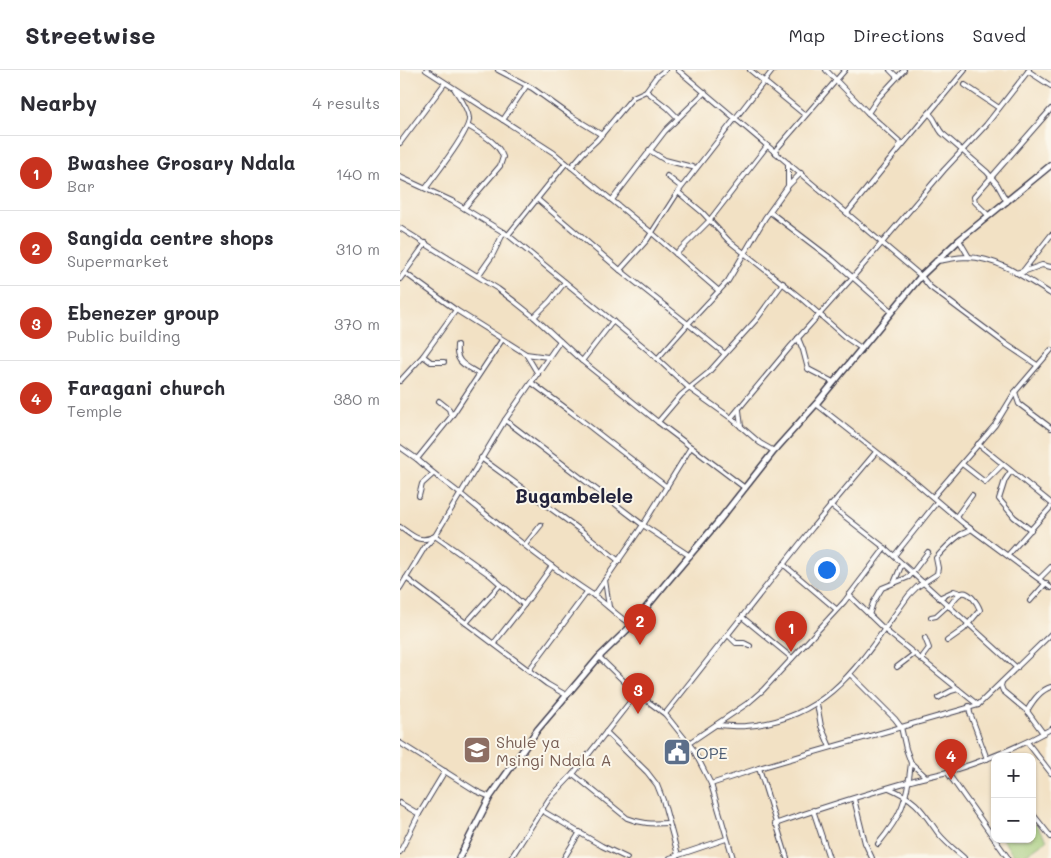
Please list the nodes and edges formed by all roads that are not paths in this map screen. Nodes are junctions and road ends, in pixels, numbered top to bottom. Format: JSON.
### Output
{"nodes":[{"id":1,"x":426,"y":70,"type":"edge"},
{"id":2,"x":498,"y":70,"type":"edge"},
{"id":3,"x":665,"y":70,"type":"edge"},
{"id":4,"x":678,"y":70,"type":"edge"},
{"id":5,"x":750,"y":70,"type":"edge"},
{"id":6,"x":773,"y":70,"type":"edge"},
{"id":7,"x":826,"y":70,"type":"edge"},
{"id":8,"x":845,"y":70,"type":"edge"},
{"id":9,"x":890,"y":70,"type":"edge"},
{"id":10,"x":904,"y":70,"type":"edge"},
{"id":11,"x":965,"y":70,"type":"edge"},
{"id":12,"x":1028,"y":70,"type":"edge"},
{"id":13,"x":897,"y":77,"type":"junction"},
{"id":14,"x":764,"y":80,"type":"junction"},
{"id":15,"x":836,"y":80,"type":"junction"},
{"id":16,"x":446,"y":82,"type":"junction"},
{"id":17,"x":527,"y":85,"type":"junction"},
{"id":18,"x":965,"y":85,"type":"dead end"},
{"id":19,"x":1051,"y":86,"type":"edge"},
{"id":20,"x":454,"y":88,"type":"junction"},
{"id":21,"x":646,"y":91,"type":"junction"},
{"id":22,"x":705,"y":92,"type":"junction"},
{"id":23,"x":999,"y":108,"type":"junction"},
{"id":24,"x":1051,"y":109,"type":"edge"},
{"id":25,"x":868,"y":113,"type":"junction"},
{"id":26,"x":930,"y":113,"type":"junction"},
{"id":27,"x":805,"y":115,"type":"junction"},
{"id":28,"x":678,"y":118,"type":"junction"},
{"id":29,"x":734,"y":119,"type":"junction"},
{"id":30,"x":503,"y":120,"type":"junction"},
{"id":31,"x":468,"y":126,"type":"junction"},
{"id":32,"x":602,"y":135,"type":"junction"},
{"id":33,"x":908,"y":139,"type":"junction"},
{"id":34,"x":899,"y":140,"type":"junction"},
{"id":35,"x":400,"y":143,"type":"edge"},
{"id":36,"x":767,"y":146,"type":"junction"},
{"id":37,"x":649,"y":150,"type":"junction"},
{"id":38,"x":898,"y":150,"type":"junction"},
{"id":39,"x":962,"y":151,"type":"junction"},
{"id":40,"x":774,"y":152,"type":"junction"},
{"id":41,"x":566,"y":163,"type":"junction"},
{"id":42,"x":788,"y":164,"type":"junction"},
{"id":43,"x":1051,"y":165,"type":"edge"},
{"id":44,"x":571,"y":167,"type":"junction"},
{"id":45,"x":696,"y":168,"type":"junction"},
{"id":46,"x":800,"y":173,"type":"junction"},
{"id":47,"x":667,"y":176,"type":"dead end"},
{"id":48,"x":400,"y":177,"type":"edge"},
{"id":49,"x":990,"y":178,"type":"junction"},
{"id":50,"x":788,"y":186,"type":"junction"},
{"id":51,"x":681,"y":187,"type":"junction"},
{"id":52,"x":426,"y":188,"type":"junction"},
{"id":53,"x":678,"y":192,"type":"junction"},
{"id":54,"x":537,"y":199,"type":"junction"},
{"id":55,"x":612,"y":200,"type":"junction"},
{"id":56,"x":1007,"y":202,"type":"junction"},
{"id":57,"x":464,"y":208,"type":"junction"},
{"id":58,"x":770,"y":212,"type":"junction"},
{"id":59,"x":847,"y":213,"type":"junction"},
{"id":60,"x":988,"y":215,"type":"junction"},
{"id":61,"x":709,"y":221,"type":"junction"},
{"id":62,"x":400,"y":228,"type":"edge"},
{"id":63,"x":652,"y":233,"type":"junction"},
{"id":64,"x":506,"y":234,"type":"junction"},
{"id":65,"x":1051,"y":235,"type":"edge"},
{"id":66,"x":959,"y":240,"type":"junction"},
{"id":67,"x":426,"y":243,"type":"junction"},
{"id":68,"x":881,"y":243,"type":"junction"},
{"id":69,"x":744,"y":252,"type":"junction"},
{"id":70,"x":676,"y":254,"type":"junction"},
{"id":71,"x":969,"y":257,"type":"junction"},
{"id":72,"x":936,"y":261,"type":"junction"},
{"id":73,"x":1051,"y":267,"type":"edge"},
{"id":74,"x":620,"y":270,"type":"junction"},
{"id":75,"x":1023,"y":271,"type":"junction"},
{"id":76,"x":404,"y":273,"type":"junction"},
{"id":77,"x":1015,"y":273,"type":"junction"},
{"id":78,"x":478,"y":276,"type":"junction"},
{"id":79,"x":921,"y":276,"type":"junction"},
{"id":80,"x":1021,"y":276,"type":"junction"},
{"id":81,"x":852,"y":278,"type":"junction"},
{"id":82,"x":400,"y":279,"type":"edge"},
{"id":83,"x":565,"y":282,"type":"junction"},
{"id":84,"x":782,"y":283,"type":"junction"},
{"id":85,"x":719,"y":291,"type":"junction"},
{"id":86,"x":1051,"y":294,"type":"edge"},
{"id":87,"x":456,"y":310,"type":"junction"},
{"id":88,"x":892,"y":312,"type":"junction"},
{"id":89,"x":819,"y":314,"type":"junction"},
{"id":90,"x":534,"y":317,"type":"junction"},
{"id":91,"x":613,"y":321,"type":"junction"},
{"id":92,"x":688,"y":324,"type":"junction"},
{"id":93,"x":798,"y":338,"type":"junction"},
{"id":94,"x":502,"y":340,"type":"junction"},
{"id":95,"x":560,"y":341,"type":"junction"},
{"id":96,"x":457,"y":344,"type":"dead end"},
{"id":97,"x":862,"y":348,"type":"junction"},
{"id":98,"x":1051,"y":350,"type":"edge"},
{"id":99,"x":526,"y":354,"type":"junction"},
{"id":100,"x":725,"y":354,"type":"junction"},
{"id":101,"x":423,"y":356,"type":"junction"},
{"id":102,"x":548,"y":357,"type":"junction"},
{"id":103,"x":657,"y":359,"type":"junction"},
{"id":104,"x":582,"y":361,"type":"junction"},
{"id":105,"x":444,"y":362,"type":"dead end"},
{"id":106,"x":1037,"y":365,"type":"junction"},
{"id":107,"x":479,"y":374,"type":"junction"},
{"id":108,"x":538,"y":374,"type":"junction"},
{"id":109,"x":400,"y":381,"type":"edge"},
{"id":110,"x":833,"y":382,"type":"junction"},
{"id":111,"x":532,"y":383,"type":"junction"},
{"id":112,"x":689,"y":388,"type":"junction"},
{"id":113,"x":1015,"y":392,"type":"junction"},
{"id":114,"x":439,"y":401,"type":"dead end"},
{"id":115,"x":816,"y":404,"type":"junction"},
{"id":116,"x":739,"y":410,"type":"junction"},
{"id":117,"x":451,"y":417,"type":"junction"},
{"id":118,"x":731,"y":418,"type":"junction"},
{"id":119,"x":505,"y":420,"type":"junction"},
{"id":120,"x":658,"y":422,"type":"junction"},
{"id":121,"x":741,"y":427,"type":"junction"},
{"id":122,"x":1051,"y":428,"type":"edge"},
{"id":123,"x":978,"y":444,"type":"junction"},
{"id":124,"x":400,"y":447,"type":"edge"},
{"id":125,"x":691,"y":447,"type":"junction"},
{"id":126,"x":774,"y":451,"type":"junction"},
{"id":127,"x":876,"y":452,"type":"junction"},
{"id":128,"x":482,"y":458,"type":"junction"},
{"id":129,"x":417,"y":460,"type":"junction"},
{"id":130,"x":962,"y":464,"type":"junction"},
{"id":131,"x":1003,"y":464,"type":"junction"},
{"id":132,"x":1011,"y":471,"type":"junction"},
{"id":133,"x":433,"y":474,"type":"junction"},
{"id":134,"x":667,"y":487,"type":"junction"},
{"id":135,"x":745,"y":488,"type":"junction"},
{"id":136,"x":460,"y":493,"type":"junction"},
{"id":137,"x":972,"y":495,"type":"dead end"},
{"id":138,"x":419,"y":496,"type":"dead end"},
{"id":139,"x":933,"y":497,"type":"junction"},
{"id":140,"x":937,"y":502,"type":"junction"},
{"id":141,"x":1051,"y":503,"type":"edge"},
{"id":142,"x":830,"y":505,"type":"junction"},
{"id":143,"x":1051,"y":507,"type":"edge"},
{"id":144,"x":956,"y":517,"type":"junction"},
{"id":145,"x":541,"y":525,"type":"dead end"},
{"id":146,"x":644,"y":525,"type":"junction"},
{"id":147,"x":400,"y":527,"type":"edge"},
{"id":148,"x":971,"y":529,"type":"junction"},
{"id":149,"x":1032,"y":530,"type":"junction"},
{"id":150,"x":434,"y":536,"type":"junction"},
{"id":151,"x":420,"y":540,"type":"junction"},
{"id":152,"x":525,"y":545,"type":"junction"},
{"id":153,"x":425,"y":548,"type":"junction"},
{"id":154,"x":884,"y":548,"type":"junction"},
{"id":155,"x":928,"y":552,"type":"dead end"},
{"id":156,"x":1008,"y":555,"type":"junction"},
{"id":157,"x":690,"y":556,"type":"junction"},
{"id":158,"x":894,"y":556,"type":"junction"},
{"id":159,"x":619,"y":560,"type":"junction"},
{"id":160,"x":783,"y":564,"type":"junction"},
{"id":161,"x":902,"y":564,"type":"junction"},
{"id":162,"x":552,"y":566,"type":"junction"},
{"id":163,"x":1051,"y":567,"type":"edge"},
{"id":164,"x":913,"y":573,"type":"junction"},
{"id":165,"x":406,"y":578,"type":"junction"},
{"id":166,"x":1040,"y":578,"type":"junction"},
{"id":167,"x":605,"y":580,"type":"junction"},
{"id":168,"x":894,"y":583,"type":"junction"},
{"id":169,"x":1046,"y":583,"type":"junction"},
{"id":170,"x":924,"y":584,"type":"junction"},
{"id":171,"x":500,"y":585,"type":"junction"},
{"id":172,"x":400,"y":588,"type":"edge"},
{"id":173,"x":1051,"y":588,"type":"edge"},
{"id":174,"x":587,"y":592,"type":"junction"},
{"id":175,"x":960,"y":594,"type":"junction"},
{"id":176,"x":849,"y":595,"type":"junction"},
{"id":177,"x":594,"y":596,"type":"junction"},
{"id":178,"x":939,"y":598,"type":"junction"},
{"id":179,"x":1030,"y":601,"type":"dead end"},
{"id":180,"x":524,"y":605,"type":"junction"},
{"id":181,"x":948,"y":606,"type":"junction"},
{"id":182,"x":610,"y":609,"type":"junction"},
{"id":183,"x":836,"y":609,"type":"junction"},
{"id":184,"x":869,"y":615,"type":"junction"},
{"id":185,"x":742,"y":617,"type":"junction"},
{"id":186,"x":931,"y":617,"type":"dead end"},
{"id":187,"x":466,"y":623,"type":"junction"},
{"id":188,"x":968,"y":625,"type":"junction"},
{"id":189,"x":632,"y":626,"type":"junction"},
{"id":190,"x":886,"y":630,"type":"junction"},
{"id":191,"x":1051,"y":634,"type":"edge"},
{"id":192,"x":728,"y":635,"type":"junction"},
{"id":193,"x":925,"y":638,"type":"dead end"},
{"id":194,"x":947,"y":641,"type":"dead end"},
{"id":195,"x":494,"y":643,"type":"junction"},
{"id":196,"x":750,"y":646,"type":"dead end"},
{"id":197,"x":914,"y":654,"type":"junction"},
{"id":198,"x":599,"y":658,"type":"junction"},
{"id":199,"x":792,"y":658,"type":"junction"},
{"id":200,"x":923,"y":661,"type":"junction"},
{"id":201,"x":897,"y":667,"type":"dead end"},
{"id":202,"x":1017,"y":668,"type":"junction"},
{"id":203,"x":529,"y":670,"type":"junction"},
{"id":204,"x":851,"y":675,"type":"junction"},
{"id":205,"x":1002,"y":682,"type":"junction"},
{"id":206,"x":1051,"y":688,"type":"edge"},
{"id":207,"x":958,"y":689,"type":"junction"},
{"id":208,"x":637,"y":693,"type":"junction"},
{"id":209,"x":566,"y":695,"type":"junction"},
{"id":210,"x":938,"y":698,"type":"dead end"},
{"id":211,"x":817,"y":704,"type":"junction"},
{"id":212,"x":1031,"y":704,"type":"junction"},
{"id":213,"x":978,"y":705,"type":"junction"},
{"id":214,"x":968,"y":706,"type":"junction"},
{"id":215,"x":1021,"y":706,"type":"junction"},
{"id":216,"x":1027,"y":712,"type":"junction"},
{"id":217,"x":665,"y":714,"type":"junction"},
{"id":218,"x":716,"y":725,"type":"junction"},
{"id":219,"x":901,"y":727,"type":"junction"},
{"id":220,"x":1051,"y":729,"type":"edge"},
{"id":221,"x":606,"y":732,"type":"junction"},
{"id":222,"x":1043,"y":733,"type":"junction"},
{"id":223,"x":1027,"y":742,"type":"junction"},
{"id":224,"x":400,"y":743,"type":"edge"},
{"id":225,"x":689,"y":743,"type":"junction"},
{"id":226,"x":830,"y":747,"type":"junction"},
{"id":227,"x":1004,"y":753,"type":"edge"},
{"id":228,"x":991,"y":758,"type":"edge"},
{"id":229,"x":987,"y":759,"type":"junction"},
{"id":230,"x":911,"y":763,"type":"junction"},
{"id":231,"x":759,"y":768,"type":"junction"},
{"id":232,"x":446,"y":771,"type":"junction"},
{"id":233,"x":947,"y":772,"type":"junction"},
{"id":234,"x":1051,"y":773,"type":"edge"},
{"id":235,"x":573,"y":774,"type":"junction"},
{"id":236,"x":926,"y":777,"type":"junction"},
{"id":237,"x":909,"y":782,"type":"junction"},
{"id":238,"x":711,"y":784,"type":"junction"},
{"id":239,"x":889,"y":788,"type":"junction"},
{"id":240,"x":906,"y":796,"type":"junction"},
{"id":241,"x":490,"y":797,"type":"junction"},
{"id":242,"x":854,"y":799,"type":"junction"},
{"id":243,"x":400,"y":803,"type":"edge"},
{"id":244,"x":541,"y":810,"type":"junction"},
{"id":245,"x":813,"y":810,"type":"junction"},
{"id":246,"x":419,"y":814,"type":"junction"},
{"id":247,"x":1036,"y":818,"type":"edge"},
{"id":248,"x":668,"y":823,"type":"junction"},
{"id":249,"x":775,"y":824,"type":"junction"},
{"id":250,"x":580,"y":832,"type":"junction"},
{"id":251,"x":1051,"y":838,"type":"edge"},
{"id":252,"x":726,"y":839,"type":"junction"},
{"id":253,"x":878,"y":844,"type":"dead end"},
{"id":254,"x":400,"y":852,"type":"edge"},
{"id":255,"x":678,"y":855,"type":"junction"},
{"id":256,"x":459,"y":858,"type":"edge"},
{"id":257,"x":511,"y":858,"type":"edge"},
{"id":258,"x":564,"y":858,"type":"edge"},
{"id":259,"x":627,"y":858,"type":"edge"},
{"id":260,"x":670,"y":858,"type":"edge"},
{"id":261,"x":733,"y":858,"type":"edge"},
{"id":262,"x":787,"y":858,"type":"edge"},
{"id":263,"x":829,"y":858,"type":"edge"},
{"id":264,"x":872,"y":858,"type":"edge"},
{"id":265,"x":964,"y":858,"type":"edge"},
{"id":266,"x":1008,"y":858,"type":"edge"}],
"edges":[{"from":1,"to":16,"type":"street"},
{"from":2,"to":17,"type":"street"},
{"from":3,"to":21,"type":"street"},
{"from":4,"to":22,"type":"street"},
{"from":5,"to":14,"type":"street"},
{"from":6,"to":14,"type":"street"},
{"from":7,"to":15,"type":"street"},
{"from":8,"to":15,"type":"street"},
{"from":9,"to":13,"type":"street"},
{"from":10,"to":13,"type":"street"},
{"from":11,"to":26,"type":"street"},
{"from":12,"to":19,"type":"street"},
{"from":12,"to":23,"type":"street"},
{"from":13,"to":25,"type":"street"},
{"from":14,"to":27,"type":"street"},
{"from":14,"to":29,"type":"street"},
{"from":15,"to":25,"type":"street"},
{"from":15,"to":27,"type":"street"},
{"from":16,"to":20,"type":"street"},
{"from":16,"to":35,"type":"street"},
{"from":17,"to":30,"type":"street"},
{"from":17,"to":32,"type":"street"},
{"from":18,"to":23,"type":"street"},
{"from":20,"to":30,"type":"street"},
{"from":20,"to":31,"type":"street"},
{"from":21,"to":28,"type":"street"},
{"from":21,"to":32,"type":"street"},
{"from":22,"to":28,"type":"street"},
{"from":22,"to":29,"type":"street"},
{"from":23,"to":39,"type":"street"},
{"from":24,"to":49,"type":"street"},
{"from":25,"to":34,"type":"street"},
{"from":26,"to":33,"type":"street"},
{"from":26,"to":39,"type":"street"},
{"from":27,"to":40,"type":"street"},
{"from":28,"to":37,"type":"street"},
{"from":29,"to":36,"type":"street"},
{"from":29,"to":45,"type":"street"},
{"from":30,"to":41,"type":"street"},
{"from":31,"to":52,"type":"street"},
{"from":31,"to":57,"type":"street"},
{"from":32,"to":44,"type":"street"},
{"from":33,"to":34,"type":"street"},
{"from":33,"to":38,"type":"street"},
{"from":34,"to":38,"type":"street"},
{"from":36,"to":40,"type":"street"},
{"from":36,"to":61,"type":"street"},
{"from":37,"to":45,"type":"street"},
{"from":37,"to":55,"type":"street"},
{"from":38,"to":59,"type":"street"},
{"from":39,"to":49,"type":"street"},
{"from":39,"to":68,"type":"street"},
{"from":40,"to":42,"type":"street"},
{"from":41,"to":44,"type":"street"},
{"from":41,"to":54,"type":"street"},
{"from":42,"to":46,"type":"street"},
{"from":42,"to":50,"type":"street"},
{"from":43,"to":56,"type":"street"},
{"from":44,"to":55,"type":"street"},
{"from":45,"to":51,"type":"street"},
{"from":46,"to":50,"type":"street"},
{"from":46,"to":59,"type":"street"},
{"from":47,"to":51,"type":"street"},
{"from":48,"to":52,"type":"street"},
{"from":49,"to":56,"type":"street"},
{"from":49,"to":60,"type":"street"},
{"from":50,"to":58,"type":"street"},
{"from":51,"to":53,"type":"street"},
{"from":52,"to":57,"type":"street"},
{"from":53,"to":61,"type":"street"},
{"from":53,"to":63,"type":"street"},
{"from":54,"to":64,"type":"street"},
{"from":54,"to":74,"type":"street"},
{"from":55,"to":63,"type":"street"},
{"from":56,"to":60,"type":"street"},
{"from":57,"to":64,"type":"street"},
{"from":58,"to":69,"type":"street"},
{"from":58,"to":81,"type":"street"},
{"from":59,"to":68,"type":"street"},
{"from":60,"to":66,"type":"street"},
{"from":61,"to":69,"type":"street"},
{"from":61,"to":70,"type":"street"},
{"from":62,"to":67,"type":"street"},
{"from":63,"to":70,"type":"street"},
{"from":63,"to":74,"type":"street"},
{"from":64,"to":78,"type":"street"},
{"from":64,"to":83,"type":"street"},
{"from":65,"to":75,"type":"street"},
{"from":66,"to":71,"type":"street"},
{"from":66,"to":72,"type":"street"},
{"from":67,"to":76,"type":"street"},
{"from":67,"to":78,"type":"street"},
{"from":68,"to":79,"type":"street"},
{"from":68,"to":81,"type":"street"},
{"from":69,"to":84,"type":"street"},
{"from":69,"to":85,"type":"street"},
{"from":70,"to":85,"type":"street"},
{"from":71,"to":72,"type":"street"},
{"from":71,"to":77,"type":"street"},
{"from":72,"to":79,"type":"street"},
{"from":73,"to":75,"type":"street"},
{"from":74,"to":92,"type":"street"},
{"from":75,"to":77,"type":"street"},
{"from":75,"to":80,"type":"street"},
{"from":76,"to":82,"type":"street"},
{"from":76,"to":87,"type":"street"},
{"from":77,"to":80,"type":"street"},
{"from":78,"to":90,"type":"street"},
{"from":79,"to":88,"type":"street"},
{"from":79,"to":106,"type":"street"},
{"from":80,"to":86,"type":"street"},
{"from":81,"to":88,"type":"street"},
{"from":81,"to":89,"type":"street"},
{"from":83,"to":90,"type":"street"},
{"from":83,"to":91,"type":"street"},
{"from":84,"to":89,"type":"street"},
{"from":84,"to":100,"type":"street"},
{"from":85,"to":92,"type":"street"},
{"from":87,"to":94,"type":"street"},
{"from":87,"to":101,"type":"street"},
{"from":88,"to":97,"type":"street"},
{"from":89,"to":93,"type":"street"},
{"from":89,"to":97,"type":"street"},
{"from":90,"to":95,"type":"street"},
{"from":91,"to":103,"type":"street"},
{"from":91,"to":104,"type":"street"},
{"from":92,"to":100,"type":"street"},
{"from":92,"to":103,"type":"street"},
{"from":93,"to":110,"type":"street"},
{"from":93,"to":116,"type":"street"},
{"from":94,"to":99,"type":"street"},
{"from":94,"to":107,"type":"street"},
{"from":95,"to":102,"type":"street"},
{"from":95,"to":104,"type":"street"},
{"from":96,"to":107,"type":"street"},
{"from":97,"to":110,"type":"street"},
{"from":98,"to":106,"type":"street"},
{"from":99,"to":102,"type":"street"},
{"from":99,"to":108,"type":"street"},
{"from":100,"to":112,"type":"street"},
{"from":101,"to":105,"type":"street"},
{"from":101,"to":109,"type":"street"},
{"from":102,"to":108,"type":"street"},
{"from":103,"to":112,"type":"street"},
{"from":104,"to":120,"type":"street"},
{"from":106,"to":113,"type":"street"},
{"from":107,"to":117,"type":"street"},
{"from":108,"to":111,"type":"street"},
{"from":110,"to":115,"type":"street"},
{"from":111,"to":119,"type":"street"},
{"from":111,"to":134,"type":"street"},
{"from":112,"to":118,"type":"street"},
{"from":112,"to":120,"type":"street"},
{"from":113,"to":122,"type":"street"},
{"from":113,"to":123,"type":"street"},
{"from":114,"to":117,"type":"street"},
{"from":115,"to":126,"type":"street"},
{"from":115,"to":127,"type":"street"},
{"from":116,"to":118,"type":"street"},
{"from":116,"to":121,"type":"street"},
{"from":117,"to":129,"type":"street"},
{"from":118,"to":121,"type":"street"},
{"from":119,"to":128,"type":"street"},
{"from":119,"to":146,"type":"street"},
{"from":120,"to":125,"type":"street"},
{"from":121,"to":126,"type":"street"},
{"from":123,"to":130,"type":"street"},
{"from":123,"to":131,"type":"street"},
{"from":124,"to":129,"type":"street"},
{"from":125,"to":134,"type":"street"},
{"from":125,"to":135,"type":"street"},
{"from":126,"to":135,"type":"street"},
{"from":127,"to":139,"type":"street"},
{"from":127,"to":142,"type":"street"},
{"from":128,"to":136,"type":"street"},
{"from":128,"to":159,"type":"street"},
{"from":129,"to":133,"type":"street"},
{"from":130,"to":131,"type":"street"},
{"from":130,"to":139,"type":"street"},
{"from":131,"to":132,"type":"street"},
{"from":132,"to":141,"type":"street"},
{"from":132,"to":149,"type":"street"},
{"from":133,"to":136,"type":"street"},
{"from":133,"to":138,"type":"street"},
{"from":134,"to":146,"type":"street"},
{"from":135,"to":157,"type":"street"},
{"from":136,"to":150,"type":"street"},
{"from":136,"to":152,"type":"street"},
{"from":137,"to":144,"type":"street"},
{"from":139,"to":140,"type":"street"},
{"from":140,"to":144,"type":"street"},
{"from":140,"to":158,"type":"street"},
{"from":142,"to":154,"type":"street"},
{"from":142,"to":160,"type":"street"},
{"from":143,"to":149,"type":"street"},
{"from":144,"to":148,"type":"street"},
{"from":145,"to":152,"type":"street"},
{"from":146,"to":157,"type":"street"},
{"from":146,"to":159,"type":"street"},
{"from":147,"to":151,"type":"street"},
{"from":148,"to":156,"type":"street"},
{"from":148,"to":170,"type":"street"},
{"from":149,"to":156,"type":"street"},
{"from":150,"to":151,"type":"street"},
{"from":150,"to":153,"type":"street"},
{"from":150,"to":171,"type":"street"},
{"from":151,"to":153,"type":"street"},
{"from":152,"to":162,"type":"street"},
{"from":153,"to":165,"type":"street"},
{"from":154,"to":158,"type":"street"},
{"from":154,"to":176,"type":"street"},
{"from":155,"to":164,"type":"street"},
{"from":156,"to":166,"type":"street"},
{"from":157,"to":189,"type":"street"},
{"from":158,"to":161,"type":"street"},
{"from":159,"to":167,"type":"street"},
{"from":160,"to":183,"type":"street"},
{"from":160,"to":185,"type":"street"},
{"from":161,"to":164,"type":"street"},
{"from":161,"to":168,"type":"street"},
{"from":162,"to":174,"type":"street"},
{"from":162,"to":180,"type":"street"},
{"from":163,"to":166,"type":"street"},
{"from":164,"to":168,"type":"street"},
{"from":164,"to":170,"type":"street"},
{"from":165,"to":172,"type":"street"},
{"from":165,"to":187,"type":"street"},
{"from":166,"to":169,"type":"street"},
{"from":167,"to":177,"type":"street"},
{"from":167,"to":182,"type":"street"},
{"from":168,"to":184,"type":"street"},
{"from":169,"to":173,"type":"street"},
{"from":169,"to":179,"type":"street"},
{"from":170,"to":178,"type":"street"},
{"from":170,"to":190,"type":"street"},
{"from":171,"to":180,"type":"street"},
{"from":171,"to":187,"type":"street"},
{"from":174,"to":177,"type":"street"},
{"from":174,"to":203,"type":"street"},
{"from":175,"to":178,"type":"street"},
{"from":175,"to":181,"type":"street"},
{"from":175,"to":188,"type":"street"},
{"from":176,"to":183,"type":"street"},
{"from":176,"to":184,"type":"street"},
{"from":177,"to":182,"type":"street"},
{"from":178,"to":181,"type":"street"},
{"from":180,"to":195,"type":"street"},
{"from":181,"to":186,"type":"street"},
{"from":181,"to":188,"type":"street"},
{"from":182,"to":189,"type":"street"},
{"from":183,"to":199,"type":"street"},
{"from":184,"to":190,"type":"street"},
{"from":185,"to":192,"type":"street"},
{"from":185,"to":199,"type":"street"},
{"from":187,"to":195,"type":"street"},
{"from":188,"to":194,"type":"street"},
{"from":188,"to":202,"type":"street"},
{"from":189,"to":198,"type":"street"},
{"from":190,"to":197,"type":"street"},
{"from":190,"to":204,"type":"street"},
{"from":191,"to":202,"type":"street"},
{"from":192,"to":196,"type":"street"},
{"from":192,"to":217,"type":"street"},
{"from":193,"to":200,"type":"street"},
{"from":195,"to":203,"type":"street"},
{"from":197,"to":200,"type":"street"},
{"from":197,"to":201,"type":"street"},
{"from":198,"to":208,"type":"street"},
{"from":198,"to":209,"type":"street"},
{"from":199,"to":218,"type":"street"},
{"from":200,"to":207,"type":"street"},
{"from":202,"to":205,"type":"street"},
{"from":203,"to":209,"type":"street"},
{"from":204,"to":211,"type":"street"},
{"from":204,"to":219,"type":"street"},
{"from":205,"to":213,"type":"street"},
{"from":205,"to":215,"type":"street"},
{"from":206,"to":212,"type":"street"},
{"from":207,"to":210,"type":"street"},
{"from":207,"to":213,"type":"street"},
{"from":208,"to":217,"type":"street"},
{"from":208,"to":221,"type":"street"},
{"from":209,"to":241,"type":"street"},
{"from":211,"to":218,"type":"street"},
{"from":211,"to":226,"type":"street"},
{"from":212,"to":215,"type":"street"},
{"from":212,"to":216,"type":"street"},
{"from":213,"to":214,"type":"street"},
{"from":214,"to":219,"type":"street"},
{"from":214,"to":229,"type":"street"},
{"from":215,"to":216,"type":"street"},
{"from":216,"to":222,"type":"street"},
{"from":217,"to":225,"type":"street"},
{"from":218,"to":225,"type":"street"},
{"from":219,"to":226,"type":"street"},
{"from":219,"to":230,"type":"street"},
{"from":220,"to":222,"type":"street"},
{"from":221,"to":235,"type":"street"},
{"from":221,"to":248,"type":"street"},
{"from":222,"to":223,"type":"street"},
{"from":223,"to":227,"type":"street"},
{"from":223,"to":234,"type":"street"},
{"from":224,"to":232,"type":"street"},
{"from":225,"to":238,"type":"street"},
{"from":226,"to":231,"type":"street"},
{"from":228,"to":229,"type":"street"},
{"from":229,"to":233,"type":"street"},
{"from":230,"to":236,"type":"street"},
{"from":230,"to":237,"type":"street"},
{"from":231,"to":238,"type":"street"},
{"from":231,"to":249,"type":"street"},
{"from":232,"to":241,"type":"street"},
{"from":232,"to":246,"type":"street"},
{"from":233,"to":236,"type":"street"},
{"from":233,"to":266,"type":"street"},
{"from":235,"to":244,"type":"street"},
{"from":235,"to":248,"type":"street"},
{"from":236,"to":237,"type":"street"},
{"from":237,"to":239,"type":"street"},
{"from":237,"to":240,"type":"street"},
{"from":238,"to":252,"type":"street"},
{"from":239,"to":240,"type":"street"},
{"from":239,"to":242,"type":"street"},
{"from":240,"to":253,"type":"street"},
{"from":240,"to":265,"type":"street"},
{"from":241,"to":256,"type":"street"},
{"from":242,"to":245,"type":"street"},
{"from":242,"to":264,"type":"street"},
{"from":243,"to":246,"type":"street"},
{"from":244,"to":250,"type":"street"},
{"from":244,"to":257,"type":"street"},
{"from":245,"to":249,"type":"street"},
{"from":245,"to":263,"type":"street"},
{"from":246,"to":254,"type":"street"},
{"from":247,"to":251,"type":"street"},
{"from":248,"to":255,"type":"street"},
{"from":249,"to":262,"type":"street"},
{"from":250,"to":258,"type":"street"},
{"from":250,"to":259,"type":"street"},
{"from":252,"to":255,"type":"street"},
{"from":252,"to":261,"type":"street"},
{"from":255,"to":260,"type":"street"}]}
